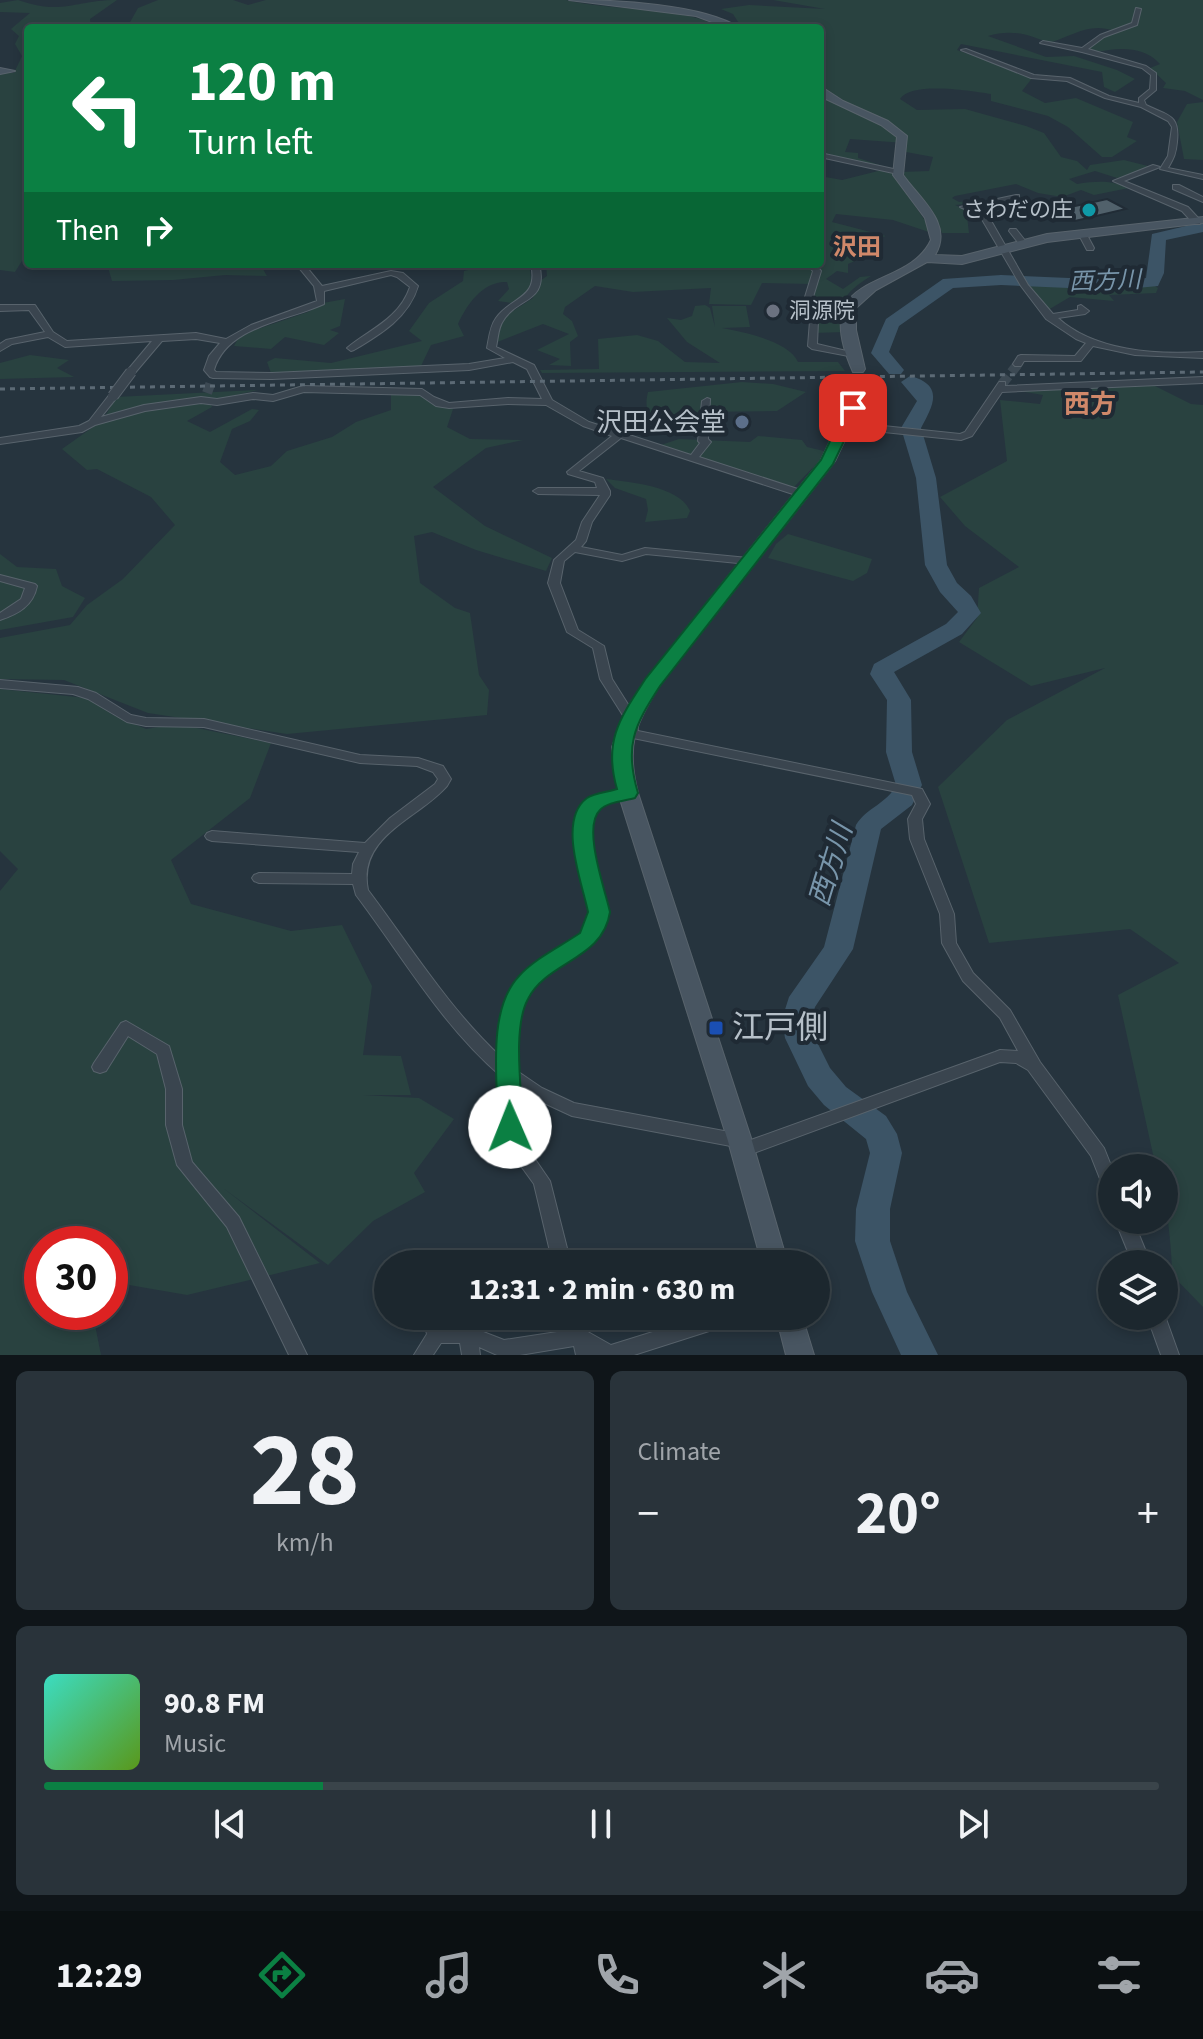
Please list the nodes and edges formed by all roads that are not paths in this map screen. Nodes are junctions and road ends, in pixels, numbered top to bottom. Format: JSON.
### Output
{"nodes":[{"id":1,"x":573,"y":0,"type":"edge"},
{"id":2,"x":1138,"y":9,"type":"dead end"},
{"id":3,"x":725,"y":24,"type":"edge"},
{"id":4,"x":1078,"y":37,"type":"dead end"},
{"id":5,"x":1093,"y":41,"type":"junction"},
{"id":6,"x":1043,"y":43,"type":"dead end"},
{"id":7,"x":964,"y":50,"type":"dead end"},
{"id":8,"x":1083,"y":50,"type":"junction"},
{"id":9,"x":824,"y":92,"type":"edge"},
{"id":10,"x":1143,"y":106,"type":"junction"},
{"id":11,"x":824,"y":156,"type":"edge"},
{"id":12,"x":1156,"y":167,"type":"dead end"},
{"id":13,"x":898,"y":172,"type":"junction"},
{"id":14,"x":1203,"y":177,"type":"edge"},
{"id":15,"x":1176,"y":187,"type":"dead end"},
{"id":16,"x":1016,"y":197,"type":"dead end"},
{"id":17,"x":1203,"y":200,"type":"edge"},
{"id":18,"x":1199,"y":223,"type":"edge"},
{"id":19,"x":1013,"y":231,"type":"dead end"},
{"id":20,"x":1083,"y":235,"type":"junction"},
{"id":21,"x":1023,"y":243,"type":"junction"},
{"id":22,"x":1002,"y":248,"type":"junction"},
{"id":23,"x":1090,"y":248,"type":"dead end"},
{"id":24,"x":926,"y":258,"type":"junction"},
{"id":25,"x":302,"y":268,"type":"edge"},
{"id":26,"x":536,"y":268,"type":"edge"},
{"id":27,"x":814,"y":268,"type":"edge"},
{"id":28,"x":320,"y":289,"type":"junction"},
{"id":29,"x":0,"y":308,"type":"edge"},
{"id":30,"x":1081,"y":308,"type":"dead end"},
{"id":31,"x":1049,"y":317,"type":"junction"},
{"id":32,"x":50,"y":334,"type":"junction"},
{"id":33,"x":160,"y":338,"type":"junction"},
{"id":34,"x":225,"y":341,"type":"junction"},
{"id":35,"x":1090,"y":344,"type":"junction"},
{"id":36,"x":0,"y":348,"type":"edge"},
{"id":37,"x":351,"y":348,"type":"dead end"},
{"id":38,"x":1203,"y":355,"type":"edge"},
{"id":39,"x":515,"y":359,"type":"junction"},
{"id":40,"x":1018,"y":364,"type":"tunnel mouth"},
{"id":41,"x":857,"y":368,"type":"junction"},
{"id":42,"x":1203,"y":380,"type":"edge"},
{"id":43,"x":707,"y":401,"type":"dead end"},
{"id":44,"x":548,"y":402,"type":"junction"},
{"id":45,"x":92,"y":423,"type":"junction"},
{"id":46,"x":845,"y":425,"type":"junction"},
{"id":47,"x":619,"y":435,"type":"junction"},
{"id":48,"x":0,"y":441,"type":"edge"},
{"id":49,"x":693,"y":459,"type":"junction"},
{"id":50,"x":538,"y":491,"type":"dead end"},
{"id":51,"x":605,"y":491,"type":"junction"},
{"id":52,"x":803,"y":494,"type":"junction"},
{"id":53,"x":572,"y":548,"type":"junction"},
{"id":54,"x":748,"y":561,"type":"junction"},
{"id":55,"x":0,"y":578,"type":"edge"},
{"id":56,"x":0,"y":617,"type":"edge"},
{"id":57,"x":0,"y":684,"type":"edge"},
{"id":58,"x":630,"y":717,"type":"junction"},
{"id":59,"x":628,"y":793,"type":"junction"},
{"id":60,"x":212,"y":836,"type":"dead end"},
{"id":61,"x":367,"y":848,"type":"junction"},
{"id":62,"x":259,"y":878,"type":"dead end"},
{"id":63,"x":357,"y":879,"type":"junction"},
{"id":64,"x":1034,"y":1066,"type":"junction"},
{"id":65,"x":100,"y":1067,"type":"dead end"},
{"id":66,"x":509,"y":1076,"type":"junction"},
{"id":67,"x":742,"y":1146,"type":"junction"},
{"id":68,"x":1098,"y":1154,"type":"edge"},
{"id":69,"x":559,"y":1250,"type":"edge"},
{"id":70,"x":771,"y":1250,"type":"edge"},
{"id":71,"x":432,"y":1330,"type":"edge"},
{"id":72,"x":453,"y":1330,"type":"edge"},
{"id":73,"x":686,"y":1330,"type":"edge"},
{"id":74,"x":793,"y":1330,"type":"edge"},
{"id":75,"x":1161,"y":1330,"type":"edge"},
{"id":76,"x":468,"y":1334,"type":"junction"},
{"id":77,"x":583,"y":1346,"type":"edge"},
{"id":78,"x":298,"y":1355,"type":"edge"},
{"id":79,"x":423,"y":1355,"type":"edge"},
{"id":80,"x":471,"y":1355,"type":"edge"},
{"id":81,"x":800,"y":1355,"type":"edge"},
{"id":82,"x":1170,"y":1355,"type":"edge"}],
"edges":[{"from":1,"to":3,"type":"main road"},
{"from":2,"to":5,"type":"street"},
{"from":4,"to":5,"type":"street"},
{"from":5,"to":8,"type":"street"},
{"from":6,"to":8,"type":"street"},
{"from":7,"to":10,"type":"street"},
{"from":8,"to":10,"type":"street"},
{"from":9,"to":13,"type":"main road"},
{"from":10,"to":14,"type":"street"},
{"from":11,"to":13,"type":"street"},
{"from":12,"to":18,"type":"street"},
{"from":13,"to":24,"type":"main road"},
{"from":15,"to":17,"type":"street"},
{"from":16,"to":22,"type":"street"},
{"from":18,"to":20,"type":"main road"},
{"from":19,"to":21,"type":"street"},
{"from":20,"to":21,"type":"main road"},
{"from":20,"to":23,"type":"street"},
{"from":21,"to":22,"type":"main road"},
{"from":22,"to":24,"type":"main road"},
{"from":22,"to":31,"type":"street"},
{"from":24,"to":41,"type":"main road"},
{"from":25,"to":28,"type":"street"},
{"from":26,"to":39,"type":"street"},
{"from":27,"to":41,"type":"street"},
{"from":28,"to":34,"type":"street"},
{"from":28,"to":37,"type":"street"},
{"from":29,"to":32,"type":"street"},
{"from":30,"to":31,"type":"street"},
{"from":31,"to":35,"type":"street"},
{"from":32,"to":33,"type":"street"},
{"from":32,"to":36,"type":"street"},
{"from":33,"to":34,"type":"street"},
{"from":33,"to":45,"type":"street","bridge":true},
{"from":34,"to":39,"type":"street"},
{"from":35,"to":38,"type":"street"},
{"from":35,"to":40,"type":"street"},
{"from":39,"to":44,"type":"street"},
{"from":41,"to":46,"type":"main road"},
{"from":42,"to":46,"type":"street"},
{"from":43,"to":49,"type":"street"},
{"from":44,"to":45,"type":"street"},
{"from":44,"to":47,"type":"street"},
{"from":45,"to":48,"type":"street"},
{"from":46,"to":52,"type":"main road"},
{"from":47,"to":49,"type":"street"},
{"from":47,"to":51,"type":"street"},
{"from":49,"to":52,"type":"street"},
{"from":50,"to":51,"type":"street"},
{"from":51,"to":53,"type":"street"},
{"from":52,"to":54,"type":"main road"},
{"from":53,"to":54,"type":"street"},
{"from":53,"to":58,"type":"street"},
{"from":54,"to":58,"type":"main road"},
{"from":55,"to":56,"type":"street"},
{"from":57,"to":61,"type":"street"},
{"from":58,"to":59,"type":"main road"},
{"from":58,"to":64,"type":"street"},
{"from":59,"to":66,"type":"street"},
{"from":59,"to":67,"type":"main road"},
{"from":60,"to":61,"type":"street"},
{"from":61,"to":63,"type":"street"},
{"from":62,"to":63,"type":"street"},
{"from":63,"to":66,"type":"street"},
{"from":64,"to":67,"type":"street"},
{"from":64,"to":68,"type":"street"},
{"from":65,"to":78,"type":"street"},
{"from":66,"to":67,"type":"street"},
{"from":66,"to":69,"type":"street"},
{"from":67,"to":70,"type":"main road"},
{"from":71,"to":79,"type":"street"},
{"from":72,"to":76,"type":"street"},
{"from":73,"to":77,"type":"street"},
{"from":74,"to":81,"type":"main road"},
{"from":75,"to":82,"type":"street"},
{"from":76,"to":77,"type":"street"},
{"from":76,"to":80,"type":"street"}]}
